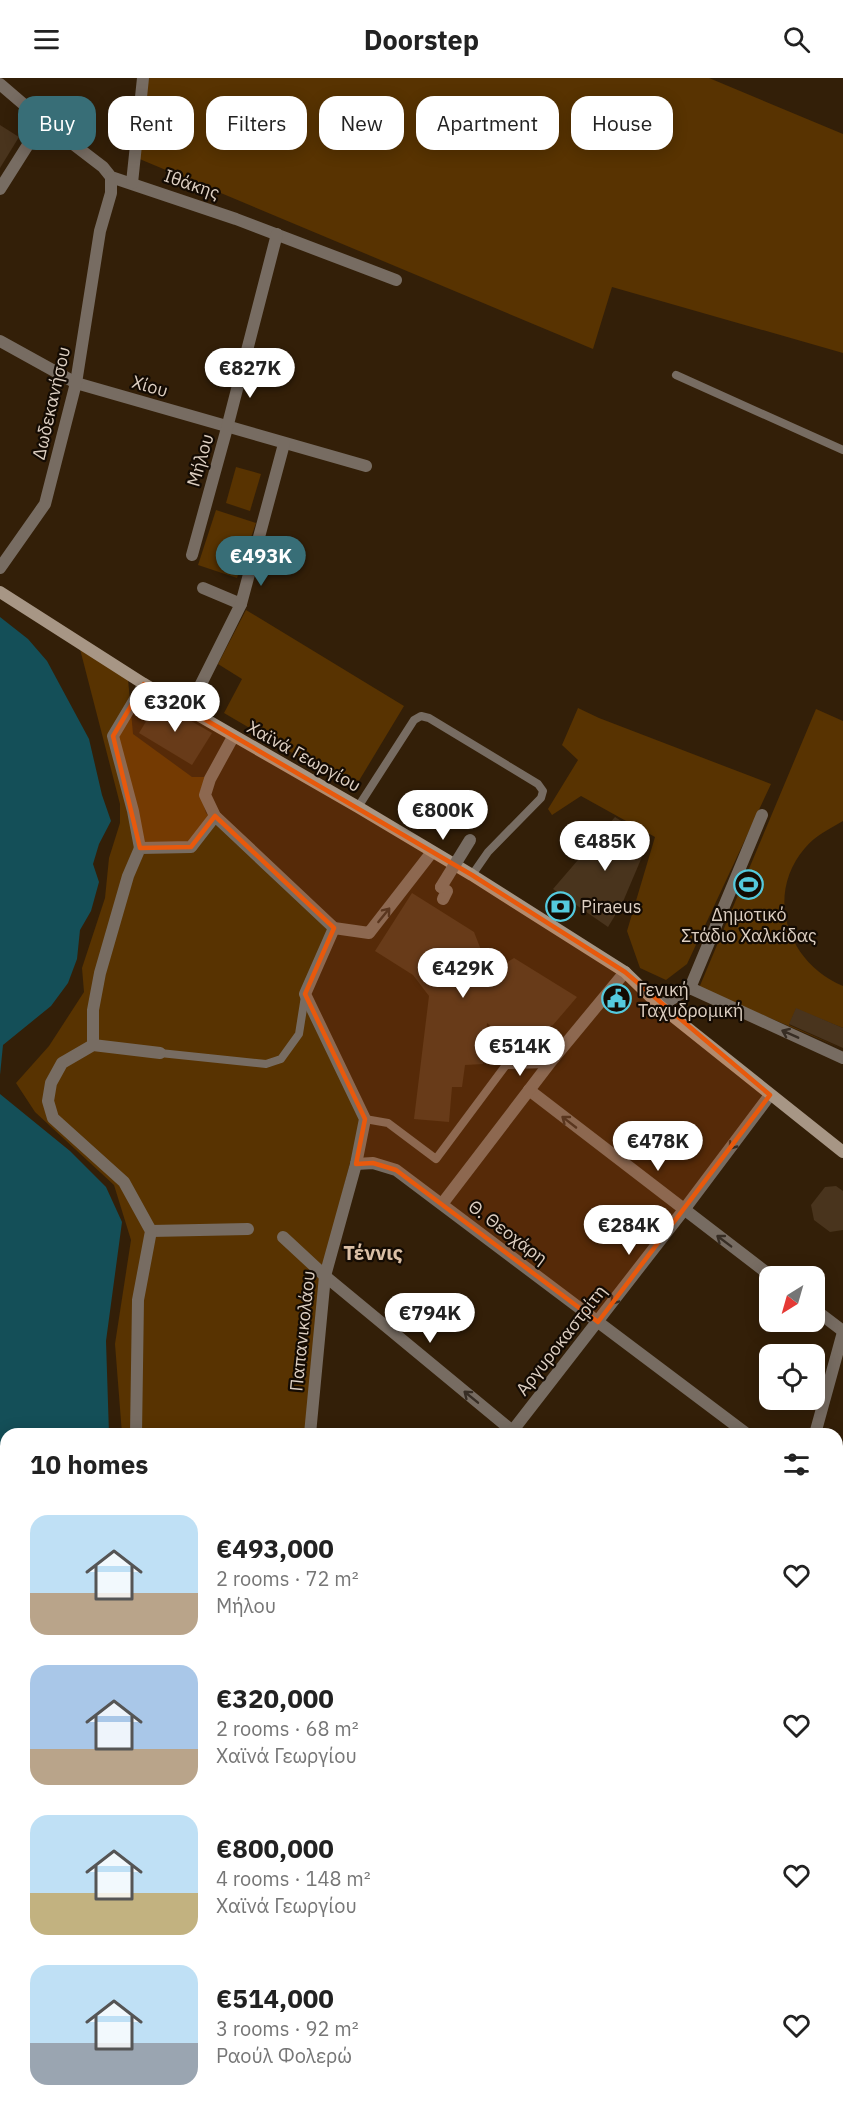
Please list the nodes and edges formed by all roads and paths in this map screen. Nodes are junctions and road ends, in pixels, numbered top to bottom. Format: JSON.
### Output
{"nodes":[{"id":1,"x":142,"y":78,"type":"edge"},
{"id":2,"x":0,"y":84,"type":"edge"},
{"id":3,"x":18,"y":99,"type":"edge"},
{"id":4,"x":25,"y":150,"type":"edge"},
{"id":5,"x":82,"y":150,"type":"edge"},
{"id":6,"x":111,"y":177,"type":"junction"},
{"id":7,"x":132,"y":183,"type":"junction"},
{"id":8,"x":0,"y":189,"type":"edge"},
{"id":9,"x":277,"y":234,"type":"junction"},
{"id":10,"x":396,"y":280,"type":"dead end"},
{"id":11,"x":0,"y":341,"type":"edge"},
{"id":12,"x":675,"y":375,"type":"dead end"},
{"id":13,"x":76,"y":383,"type":"junction"},
{"id":14,"x":227,"y":428,"type":"junction"},
{"id":15,"x":284,"y":444,"type":"junction"},
{"id":16,"x":843,"y":450,"type":"edge"},
{"id":17,"x":366,"y":466,"type":"dead end"},
{"id":18,"x":192,"y":555,"type":"dead end"},
{"id":19,"x":0,"y":568,"type":"edge"},
{"id":20,"x":203,"y":588,"type":"dead end"},
{"id":21,"x":0,"y":592,"type":"edge"},
{"id":22,"x":241,"y":604,"type":"junction"},
{"id":23,"x":144,"y":684,"type":"junction"},
{"id":24,"x":188,"y":710,"type":"junction"},
{"id":25,"x":233,"y":737,"type":"junction"},
{"id":26,"x":358,"y":807,"type":"junction"},
{"id":27,"x":762,"y":814,"type":"dead end"},
{"id":28,"x":215,"y":816,"type":"junction"},
{"id":29,"x":470,"y":840,"type":"dead end"},
{"id":30,"x":140,"y":848,"type":"junction"},
{"id":31,"x":432,"y":852,"type":"junction"},
{"id":32,"x":472,"y":875,"type":"junction"},
{"id":33,"x":443,"y":899,"type":"dead end"},
{"id":34,"x":334,"y":928,"type":"junction"},
{"id":35,"x":625,"y":972,"type":"junction"},
{"id":36,"x":690,"y":988,"type":"junction"},
{"id":37,"x":305,"y":994,"type":"junction"},
{"id":38,"x":660,"y":1006,"type":"junction"},
{"id":39,"x":93,"y":1045,"type":"junction"},
{"id":40,"x":160,"y":1053,"type":"joint"},
{"id":41,"x":843,"y":1058,"type":"edge"},
{"id":42,"x":549,"y":1065,"type":"junction"},
{"id":43,"x":529,"y":1090,"type":"junction"},
{"id":44,"x":770,"y":1095,"type":"junction"},
{"id":45,"x":366,"y":1119,"type":"junction"},
{"id":46,"x":843,"y":1152,"type":"edge"},
{"id":47,"x":356,"y":1164,"type":"junction"},
{"id":48,"x":442,"y":1204,"type":"junction"},
{"id":49,"x":683,"y":1211,"type":"junction"},
{"id":50,"x":248,"y":1229,"type":"dead end"},
{"id":51,"x":151,"y":1231,"type":"junction"},
{"id":52,"x":283,"y":1237,"type":"dead end"},
{"id":53,"x":759,"y":1267,"type":"edge"},
{"id":54,"x":325,"y":1276,"type":"junction"},
{"id":55,"x":825,"y":1318,"type":"edge"},
{"id":56,"x":598,"y":1322,"type":"junction"},
{"id":57,"x":843,"y":1331,"type":"edge"},
{"id":58,"x":136,"y":1428,"type":"edge"},
{"id":59,"x":311,"y":1428,"type":"edge"},
{"id":60,"x":507,"y":1428,"type":"edge"},
{"id":61,"x":517,"y":1428,"type":"edge"},
{"id":62,"x":739,"y":1428,"type":"edge"},
{"id":63,"x":817,"y":1428,"type":"edge"}],
"edges":[{"from":1,"to":7,"type":"street"},
{"from":2,"to":3,"type":"street","name":"Ιθάκης"},
{"from":4,"to":8,"type":"street"},
{"from":5,"to":6,"type":"street","name":"Ιθάκης"},
{"from":6,"to":7,"type":"street","name":"Ιθάκης"},
{"from":6,"to":13,"type":"street","name":"Δωδεκανήσου"},
{"from":7,"to":9,"type":"street","name":"Ιθάκης"},
{"from":9,"to":10,"type":"street","name":"Ιθάκης"},
{"from":9,"to":14,"type":"street","name":"Μήλου"},
{"from":11,"to":13,"type":"street","name":"Χίου"},
{"from":12,"to":16,"type":"lane"},
{"from":13,"to":14,"type":"street","name":"Χίου"},
{"from":13,"to":19,"type":"street","name":"Δωδεκανήσου"},
{"from":14,"to":15,"type":"street","name":"Χίου"},
{"from":14,"to":18,"type":"street","name":"Μήλου"},
{"from":15,"to":17,"type":"street","name":"Χίου"},
{"from":15,"to":22,"type":"street"},
{"from":20,"to":22,"type":"street"},
{"from":21,"to":23,"type":"main road","name":"Χαϊνά Γεωργίου"},
{"from":22,"to":24,"type":"street"},
{"from":23,"to":24,"type":"main road","name":"Χαϊνά Γεωργίου"},
{"from":23,"to":30,"type":"street"},
{"from":24,"to":25,"type":"main road","name":"Χαϊνά Γεωργίου"},
{"from":25,"to":26,"type":"main road","name":"Χαϊνά Γεωργίου"},
{"from":25,"to":28,"type":"street"},
{"from":26,"to":31,"type":"main road","name":"Χαϊνά Γεωργίου"},
{"from":26,"to":32,"type":"lane"},
{"from":27,"to":36,"type":"street"},
{"from":28,"to":30,"type":"street"},
{"from":28,"to":34,"type":"street"},
{"from":29,"to":33,"type":"street","bridge":true},
{"from":30,"to":39,"type":"street"},
{"from":31,"to":32,"type":"main road","name":"Χαϊνά Γεωργίου"},
{"from":34,"to":31,"type":"street","one_way":true},
{"from":32,"to":35,"type":"main road","name":"Χαϊνά Γεωργίου"},
{"from":34,"to":37,"type":"street"},
{"from":35,"to":38,"type":"main road","name":"Χαϊνά Γεωργίου"},
{"from":35,"to":42,"type":"street"},
{"from":36,"to":38,"type":"street"},
{"from":41,"to":36,"type":"street","one_way":true},
{"from":37,"to":40,"type":"lane"},
{"from":37,"to":45,"type":"street"},
{"from":38,"to":44,"type":"main road","name":"Χαϊνά Γεωργίου"},
{"from":39,"to":40,"type":"street"},
{"from":39,"to":51,"type":"street"},
{"from":42,"to":43,"type":"street"},
{"from":42,"to":45,"type":"lane"},
{"from":43,"to":48,"type":"street"},
{"from":49,"to":43,"type":"street","one_way":true},
{"from":44,"to":46,"type":"main road","name":"Χαϊνά Γεωργίου"},
{"from":44,"to":49,"type":"street","name":"Αργυροκαστρίτη","one_way":true},
{"from":45,"to":47,"type":"street","name":"Παπανικολάου"},
{"from":47,"to":48,"type":"street","name":"Θ. Θεοχάρη"},
{"from":47,"to":54,"type":"street","name":"Παπανικολάου"},
{"from":48,"to":56,"type":"street","name":"Θ. Θεοχάρη"},
{"from":53,"to":49,"type":"street","one_way":true},
{"from":49,"to":56,"type":"street","name":"Αργυροκαστρίτη","one_way":true},
{"from":50,"to":51,"type":"street"},
{"from":51,"to":58,"type":"street"},
{"from":52,"to":54,"type":"street"},
{"from":54,"to":59,"type":"street","name":"Παπανικολάου"},
{"from":60,"to":54,"type":"street","one_way":true},
{"from":55,"to":57,"type":"street"},
{"from":56,"to":61,"type":"street","name":"Αργυροκαστρίτη"},
{"from":56,"to":62,"type":"street","name":"Θ. Θεοχάρη"},
{"from":57,"to":63,"type":"street"}]}
